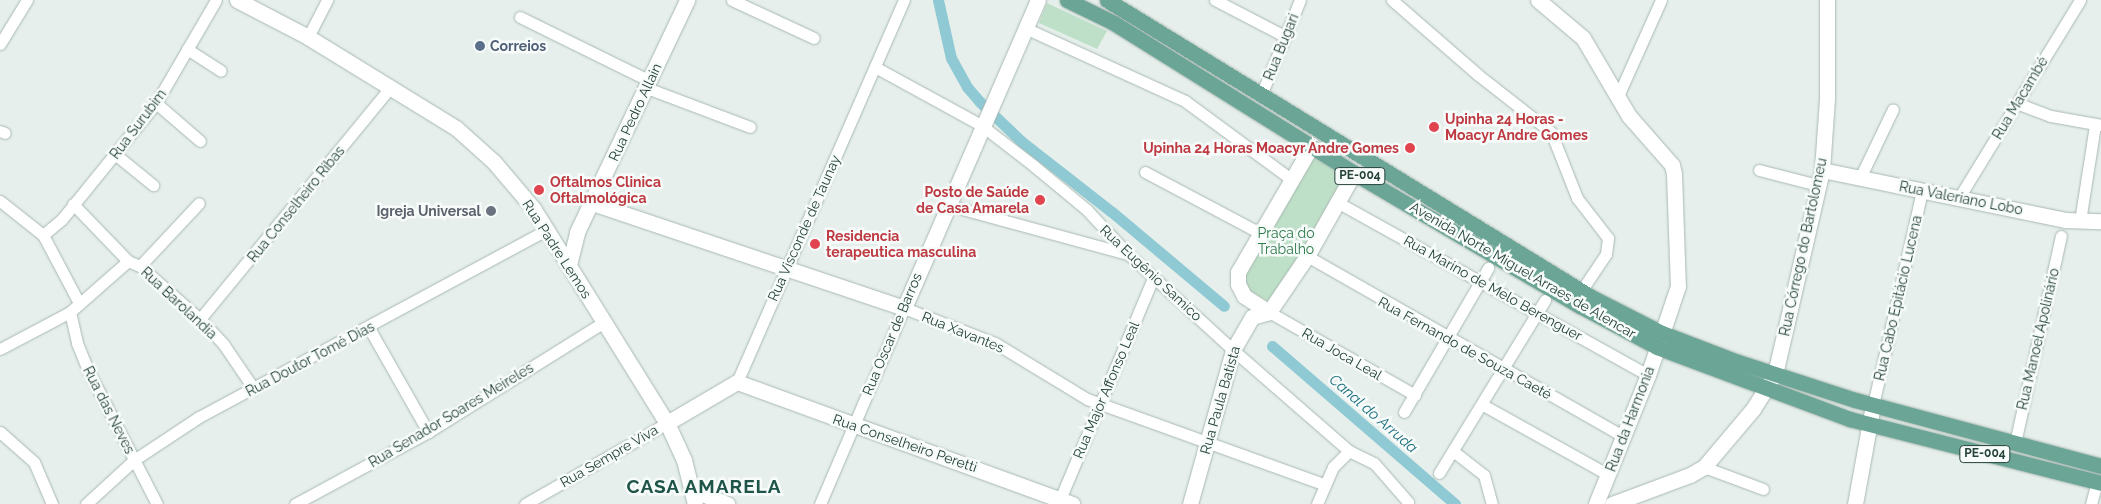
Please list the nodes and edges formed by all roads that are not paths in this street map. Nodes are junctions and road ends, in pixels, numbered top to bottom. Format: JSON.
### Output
{"nodes":[{"id":1,"x":26,"y":0,"type":"edge"},
{"id":2,"x":216,"y":0,"type":"edge"},
{"id":3,"x":237,"y":0,"type":"edge"},
{"id":4,"x":327,"y":0,"type":"edge"},
{"id":5,"x":687,"y":0,"type":"edge"},
{"id":6,"x":732,"y":0,"type":"edge"},
{"id":7,"x":904,"y":0,"type":"edge"},
{"id":8,"x":1038,"y":0,"type":"edge"},
{"id":9,"x":1067,"y":0,"type":"edge"},
{"id":10,"x":1106,"y":0,"type":"edge"},
{"id":11,"x":1215,"y":0,"type":"edge"},
{"id":12,"x":1300,"y":0,"type":"edge"},
{"id":13,"x":1392,"y":0,"type":"edge"},
{"id":14,"x":1538,"y":0,"type":"edge"},
{"id":15,"x":1661,"y":0,"type":"edge"},
{"id":16,"x":1827,"y":0,"type":"edge"},
{"id":17,"x":2080,"y":0,"type":"edge"},
{"id":18,"x":520,"y":17,"type":"dead end"},
{"id":19,"x":1025,"y":28,"type":"junction"},
{"id":20,"x":308,"y":37,"type":"junction"},
{"id":21,"x":1286,"y":37,"type":"junction"},
{"id":22,"x":814,"y":38,"type":"dead end"},
{"id":23,"x":0,"y":44,"type":"edge"},
{"id":24,"x":188,"y":49,"type":"junction"},
{"id":25,"x":875,"y":67,"type":"junction"},
{"id":26,"x":221,"y":71,"type":"dead end"},
{"id":27,"x":649,"y":84,"type":"junction"},
{"id":28,"x":390,"y":88,"type":"junction"},
{"id":29,"x":1262,"y":93,"type":"junction"},
{"id":30,"x":1618,"y":96,"type":"junction"},
{"id":31,"x":156,"y":103,"type":"junction"},
{"id":32,"x":2019,"y":104,"type":"junction"},
{"id":33,"x":1893,"y":109,"type":"dead end"},
{"id":34,"x":983,"y":122,"type":"junction"},
{"id":35,"x":2098,"y":125,"type":"edge"},
{"id":36,"x":750,"y":127,"type":"dead end"},
{"id":37,"x":200,"y":141,"type":"dead end"},
{"id":38,"x":1312,"y":145,"type":"junction"},
{"id":39,"x":116,"y":154,"type":"junction"},
{"id":40,"x":1759,"y":170,"type":"dead end"},
{"id":41,"x":1822,"y":170,"type":"junction"},
{"id":42,"x":1145,"y":172,"type":"dead end"},
{"id":43,"x":1354,"y":173,"type":"junction"},
{"id":44,"x":1860,"y":178,"type":"junction"},
{"id":45,"x":1292,"y":180,"type":"junction"},
{"id":46,"x":152,"y":185,"type":"dead end"},
{"id":47,"x":1818,"y":185,"type":"junction"},
{"id":48,"x":1922,"y":191,"type":"junction"},
{"id":49,"x":1960,"y":196,"type":"junction"},
{"id":50,"x":0,"y":201,"type":"edge"},
{"id":51,"x":592,"y":202,"type":"junction"},
{"id":52,"x":1337,"y":202,"type":"junction"},
{"id":53,"x":199,"y":203,"type":"dead end"},
{"id":54,"x":73,"y":204,"type":"junction"},
{"id":55,"x":947,"y":205,"type":"junction"},
{"id":56,"x":2080,"y":221,"type":"junction"},
{"id":57,"x":2101,"y":221,"type":"edge"},
{"id":58,"x":582,"y":224,"type":"junction"},
{"id":59,"x":547,"y":230,"type":"junction"},
{"id":60,"x":1262,"y":234,"type":"junction"},
{"id":61,"x":43,"y":235,"type":"junction"},
{"id":62,"x":2061,"y":236,"type":"dead end"},
{"id":63,"x":1128,"y":254,"type":"junction"},
{"id":64,"x":1307,"y":256,"type":"junction"},
{"id":65,"x":128,"y":261,"type":"junction"},
{"id":66,"x":569,"y":265,"type":"junction"},
{"id":67,"x":140,"y":266,"type":"junction"},
{"id":68,"x":787,"y":267,"type":"junction"},
{"id":69,"x":1488,"y":268,"type":"dead end"},
{"id":70,"x":1154,"y":276,"type":"junction"},
{"id":71,"x":1481,"y":281,"type":"junction"},
{"id":72,"x":1582,"y":291,"type":"junction"},
{"id":73,"x":1545,"y":300,"type":"dead end"},
{"id":74,"x":79,"y":303,"type":"junction"},
{"id":75,"x":904,"y":308,"type":"junction"},
{"id":76,"x":70,"y":312,"type":"junction"},
{"id":77,"x":1269,"y":312,"type":"junction"},
{"id":78,"x":1537,"y":312,"type":"junction"},
{"id":79,"x":200,"y":319,"type":"junction"},
{"id":80,"x":604,"y":322,"type":"junction"},
{"id":81,"x":369,"y":328,"type":"junction"},
{"id":82,"x":1447,"y":338,"type":"junction"},
{"id":83,"x":1660,"y":340,"type":"junction"},
{"id":84,"x":0,"y":349,"type":"edge"},
{"id":85,"x":1233,"y":350,"type":"junction"},
{"id":86,"x":1503,"y":369,"type":"junction"},
{"id":87,"x":1775,"y":374,"type":"junction"},
{"id":88,"x":1648,"y":375,"type":"junction"},
{"id":89,"x":737,"y":382,"type":"junction"},
{"id":90,"x":254,"y":389,"type":"junction"},
{"id":91,"x":1767,"y":389,"type":"junction"},
{"id":92,"x":1415,"y":395,"type":"junction"},
{"id":93,"x":1101,"y":404,"type":"junction"},
{"id":94,"x":1483,"y":404,"type":"junction"},
{"id":95,"x":1873,"y":405,"type":"junction"},
{"id":96,"x":1404,"y":412,"type":"dead end"},
{"id":97,"x":667,"y":422,"type":"junction"},
{"id":98,"x":853,"y":424,"type":"junction"},
{"id":99,"x":1869,"y":424,"type":"junction"},
{"id":100,"x":0,"y":432,"type":"edge"},
{"id":101,"x":428,"y":432,"type":"junction"},
{"id":102,"x":1624,"y":437,"type":"junction"},
{"id":103,"x":2015,"y":443,"type":"junction"},
{"id":104,"x":1208,"y":444,"type":"junction"},
{"id":105,"x":1349,"y":451,"type":"junction"},
{"id":106,"x":1453,"y":451,"type":"junction"},
{"id":107,"x":134,"y":460,"type":"junction"},
{"id":108,"x":1704,"y":466,"type":"junction"},
{"id":109,"x":2101,"y":466,"type":"edge"},
{"id":110,"x":1439,"y":473,"type":"dead end"},
{"id":111,"x":1608,"y":476,"type":"junction"},
{"id":112,"x":2099,"y":482,"type":"edge"},
{"id":113,"x":1324,"y":484,"type":"junction"},
{"id":114,"x":1764,"y":489,"type":"dead end"},
{"id":115,"x":695,"y":497,"type":"edge"},
{"id":116,"x":1064,"y":502,"type":"edge"},
{"id":117,"x":1408,"y":502,"type":"dead end"},
{"id":118,"x":52,"y":504,"type":"edge"},
{"id":119,"x":86,"y":504,"type":"edge"},
{"id":120,"x":157,"y":504,"type":"edge"},
{"id":121,"x":295,"y":504,"type":"edge"},
{"id":122,"x":525,"y":504,"type":"edge"},
{"id":123,"x":728,"y":504,"type":"edge"},
{"id":124,"x":820,"y":504,"type":"edge"},
{"id":125,"x":1190,"y":504,"type":"edge"},
{"id":126,"x":1317,"y":504,"type":"edge"},
{"id":127,"x":1492,"y":504,"type":"edge"},
{"id":128,"x":1596,"y":504,"type":"edge"},
{"id":129,"x":1612,"y":504,"type":"edge"},
{"id":130,"x":1855,"y":504,"type":"edge"},
{"id":131,"x":2091,"y":504,"type":"edge"}],
"edges":[{"from":1,"to":23,"type":"street"},
{"from":2,"to":24,"type":"street","name":"Rua Surubim"},
{"from":3,"to":20,"type":"street","name":"Rua Padre Lemos"},
{"from":4,"to":20,"type":"street"},
{"from":5,"to":27,"type":"street","name":"Rua Pedro Allain"},
{"from":6,"to":22,"type":"street"},
{"from":7,"to":25,"type":"street","name":"Rua Visconde de Taunay"},
{"from":8,"to":19,"type":"street","name":"Rua Oscar de Barros"},
{"from":9,"to":38,"type":"main road","name":"Avenida Norte Miguel Arraes de Alencar","number":"PE-004"},
{"from":10,"to":29,"type":"main road","name":"Avenida Norte Miguel Arraes de Alencar","number":"PE-004"},
{"from":11,"to":21,"type":"street"},
{"from":12,"to":21,"type":"street","name":"Rua Bugari"},
{"from":13,"to":72,"type":"street"},
{"from":14,"to":30,"type":"street","name":"Rua da Harmonia"},
{"from":15,"to":30,"type":"street"},
{"from":16,"to":41,"type":"street","name":"Rua Córrego do Bartolomeu"},
{"from":17,"to":32,"type":"street","name":"Rua Macambé"},
{"from":18,"to":27,"type":"street"},
{"from":19,"to":34,"type":"street","name":"Rua Oscar de Barros"},
{"from":19,"to":45,"type":"street"},
{"from":20,"to":28,"type":"street","name":"Rua Padre Lemos"},
{"from":21,"to":29,"type":"street","name":"Rua Bugari"},
{"from":24,"to":26,"type":"street"},
{"from":24,"to":31,"type":"street","name":"Rua Surubim"},
{"from":25,"to":34,"type":"street","name":"Rua Eugênio Samico"},
{"from":25,"to":68,"type":"street","name":"Rua Visconde de Taunay"},
{"from":27,"to":36,"type":"street"},
{"from":27,"to":51,"type":"street","name":"Rua Pedro Allain"},
{"from":28,"to":59,"type":"street","name":"Rua Padre Lemos"},
{"from":28,"to":79,"type":"street","name":"Rua Conselheiro Ribas"},
{"from":29,"to":72,"type":"main road","name":"Avenida Norte Miguel Arraes de Alencar","number":"PE-004"},
{"from":30,"to":83,"type":"street","name":"Rua da Harmonia"},
{"from":31,"to":37,"type":"street"},
{"from":31,"to":39,"type":"street","name":"Rua Surubim"},
{"from":32,"to":35,"type":"street"},
{"from":32,"to":49,"type":"street","name":"Rua Macambé"},
{"from":33,"to":44,"type":"street"},
{"from":34,"to":55,"type":"street","name":"Rua Oscar de Barros"},
{"from":34,"to":63,"type":"street","name":"Rua Eugênio Samico"},
{"from":35,"to":56,"type":"street"},
{"from":38,"to":43,"type":"main road","name":"Avenida Norte Miguel Arraes de Alencar","number":"PE-004"},
{"from":38,"to":45,"type":"street"},
{"from":39,"to":46,"type":"street"},
{"from":39,"to":54,"type":"street","name":"Rua Surubim"},
{"from":40,"to":47,"type":"street"},
{"from":41,"to":44,"type":"street","name":"Rua Valeriano Lobo"},
{"from":41,"to":47,"type":"street","name":"Rua Córrego do Bartolomeu"},
{"from":42,"to":60,"type":"street"},
{"from":43,"to":52,"type":"street"},
{"from":43,"to":83,"type":"main road","name":"Avenida Norte Miguel Arraes de Alencar","number":"PE-004"},
{"from":44,"to":48,"type":"street","name":"Rua Valeriano Lobo"},
{"from":45,"to":60,"type":"street"},
{"from":47,"to":87,"type":"street","name":"Rua Córrego do Bartolomeu"},
{"from":48,"to":49,"type":"street","name":"Rua Valeriano Lobo"},
{"from":48,"to":95,"type":"street","name":"Rua Cabo Epitácio Lucena"},
{"from":49,"to":56,"type":"street","name":"Rua Valeriano Lobo"},
{"from":50,"to":61,"type":"street"},
{"from":51,"to":58,"type":"street","name":"Rua Pedro Allain"},
{"from":51,"to":68,"type":"street","name":"Rua Xavantes"},
{"from":52,"to":64,"type":"street"},
{"from":52,"to":71,"type":"street","name":"Rua Marino de Melo Berenguer"},
{"from":53,"to":67,"type":"street"},
{"from":54,"to":61,"type":"street","name":"Rua Surubim"},
{"from":54,"to":65,"type":"street","name":"Rua Barolandia"},
{"from":55,"to":63,"type":"street"},
{"from":55,"to":75,"type":"street","name":"Rua Oscar de Barros"},
{"from":56,"to":57,"type":"street","name":"Rua Valeriano Lobo"},
{"from":58,"to":59,"type":"street"},
{"from":58,"to":66,"type":"street","name":"Rua Pedro Allain"},
{"from":59,"to":66,"type":"street","name":"Rua Padre Lemos"},
{"from":59,"to":81,"type":"street","name":"Rua Doutor Tomé Dias"},
{"from":60,"to":77,"type":"street"},
{"from":61,"to":74,"type":"street"},
{"from":62,"to":103,"type":"street","name":"Rua Manoel Apolinário"},
{"from":63,"to":70,"type":"street","name":"Rua Eugênio Samico"},
{"from":64,"to":77,"type":"street"},
{"from":64,"to":82,"type":"street","name":"Rua Fernando de Souza Caeté"},
{"from":65,"to":67,"type":"street","name":"Rua Barolandia"},
{"from":65,"to":74,"type":"street"},
{"from":66,"to":80,"type":"street","name":"Rua Padre Lemos"},
{"from":67,"to":79,"type":"street","name":"Rua Barolandia"},
{"from":68,"to":75,"type":"street","name":"Rua Xavantes"},
{"from":68,"to":89,"type":"street","name":"Rua Visconde de Taunay"},
{"from":69,"to":71,"type":"street"},
{"from":70,"to":85,"type":"street","name":"Rua Eugênio Samico"},
{"from":70,"to":93,"type":"street","name":"Rua Major Affonso Leal"},
{"from":71,"to":78,"type":"street","name":"Rua Marino de Melo Berenguer"},
{"from":71,"to":82,"type":"street"},
{"from":72,"to":83,"type":"main road","name":"Avenida Norte Miguel Arraes de Alencar","number":"PE-004"},
{"from":73,"to":78,"type":"street"},
{"from":74,"to":76,"type":"street"},
{"from":75,"to":93,"type":"street","name":"Rua Xavantes"},
{"from":75,"to":98,"type":"street","name":"Rua Oscar de Barros"},
{"from":76,"to":84,"type":"street"},
{"from":76,"to":107,"type":"street","name":"Rua das Neves"},
{"from":77,"to":85,"type":"street","name":"Rua Paula Batista"},
{"from":77,"to":92,"type":"street","name":"Rua Joca Leal"},
{"from":78,"to":86,"type":"street"},
{"from":78,"to":88,"type":"street","name":"Rua Marino de Melo Berenguer"},
{"from":79,"to":90,"type":"street","name":"Rua Barolandia"},
{"from":80,"to":97,"type":"street","name":"Rua Padre Lemos"},
{"from":80,"to":101,"type":"street","name":"Rua Senador Soares Meireles"},
{"from":81,"to":90,"type":"street","name":"Rua Doutor Tomé Dias"},
{"from":81,"to":101,"type":"street"},
{"from":82,"to":86,"type":"street","name":"Rua Fernando de Souza Caeté"},
{"from":82,"to":92,"type":"street"},
{"from":83,"to":87,"type":"main road","name":"Avenida Norte Miguel Arraes de Alencar","number":"PE-004"},
{"from":83,"to":88,"type":"street","name":"Rua da Harmonia"},
{"from":83,"to":91,"type":"main road","name":"Avenida Norte Miguel Arraes de Alencar","number":"PE-004"},
{"from":85,"to":104,"type":"street","name":"Rua Paula Batista"},
{"from":85,"to":105,"type":"street","name":"Rua Eugênio Samico"},
{"from":86,"to":94,"type":"street"},
{"from":86,"to":102,"type":"street","name":"Rua Fernando de Souza Caeté"},
{"from":87,"to":91,"type":"street","name":"Rua Córrego do Bartolomeu"},
{"from":87,"to":95,"type":"main road","name":"Avenida Norte Miguel Arraes de Alencar","number":"PE-004"},
{"from":88,"to":102,"type":"street","name":"Rua da Harmonia"},
{"from":89,"to":97,"type":"street"},
{"from":89,"to":98,"type":"street","name":"Rua Conselheiro Peretti"},
{"from":90,"to":107,"type":"street","name":"Rua Doutor Tomé Dias"},
{"from":91,"to":99,"type":"main road","name":"Avenida Norte Miguel Arraes de Alencar","number":"PE-004"},
{"from":91,"to":108,"type":"street","name":"Rua Córrego do Bartolomeu"},
{"from":92,"to":96,"type":"street"},
{"from":93,"to":104,"type":"street","name":"Rua Xavantes"},
{"from":93,"to":116,"type":"street","name":"Rua Major Affonso Leal"},
{"from":94,"to":106,"type":"street"},
{"from":94,"to":111,"type":"street"},
{"from":95,"to":99,"type":"street"},
{"from":95,"to":103,"type":"main road","name":"Avenida Norte Miguel Arraes de Alencar","number":"PE-004"},
{"from":97,"to":115,"type":"street","name":"Rua Padre Lemos"},
{"from":97,"to":122,"type":"street","name":"Rua Sempre Viva"},
{"from":98,"to":116,"type":"street","name":"Rua Conselheiro Peretti"},
{"from":98,"to":124,"type":"street","name":"Rua Oscar de Barros"},
{"from":99,"to":112,"type":"main road","name":"Avenida Norte Miguel Arraes de Alencar","number":"PE-004"},
{"from":99,"to":130,"type":"street"},
{"from":100,"to":118,"type":"street"},
{"from":101,"to":121,"type":"street","name":"Rua Senador Soares Meireles"},
{"from":102,"to":111,"type":"street","name":"Rua da Harmonia"},
{"from":103,"to":109,"type":"main road","name":"Avenida Norte Miguel Arraes de Alencar","number":"PE-004"},
{"from":104,"to":113,"type":"street","name":"Rua Xavantes"},
{"from":104,"to":125,"type":"street","name":"Rua Paula Batista"},
{"from":105,"to":113,"type":"street"},
{"from":105,"to":117,"type":"street","name":"Rua Eugênio Samico"},
{"from":106,"to":110,"type":"street"},
{"from":106,"to":127,"type":"street"},
{"from":107,"to":119,"type":"street","name":"Rua Doutor Tomé Dias"},
{"from":107,"to":120,"type":"street","name":"Rua das Neves"},
{"from":108,"to":114,"type":"street"},
{"from":108,"to":129,"type":"street"},
{"from":111,"to":128,"type":"street","name":"Rua da Harmonia"},
{"from":112,"to":131,"type":"street"},
{"from":113,"to":126,"type":"street"},
{"from":115,"to":123,"type":"street"}]}
